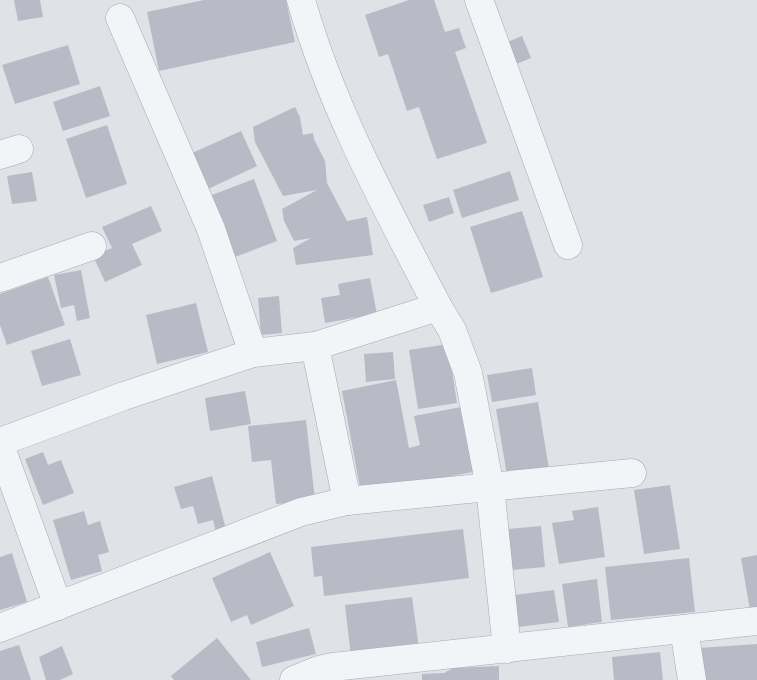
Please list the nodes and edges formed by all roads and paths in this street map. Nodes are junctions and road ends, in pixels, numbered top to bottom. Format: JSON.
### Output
{"nodes":[{"id":1,"x":301,"y":0,"type":"edge"},
{"id":2,"x":478,"y":0,"type":"edge"},
{"id":3,"x":120,"y":18,"type":"dead end"},
{"id":4,"x":568,"y":245,"type":"dead end"},
{"id":5,"x":92,"y":246,"type":"dead end"},
{"id":6,"x":0,"y":278,"type":"edge"},
{"id":7,"x":438,"y":308,"type":"junction"},
{"id":8,"x":315,"y":346,"type":"junction"},
{"id":9,"x":253,"y":353,"type":"junction"},
{"id":10,"x":0,"y":444,"type":"edge"},
{"id":11,"x":632,"y":473,"type":"dead end"},
{"id":12,"x":490,"y":487,"type":"junction"},
{"id":13,"x":347,"y":501,"type":"junction"},
{"id":14,"x":58,"y":606,"type":"junction"},
{"id":15,"x":757,"y":621,"type":"edge"},
{"id":16,"x":0,"y":628,"type":"edge"},
{"id":17,"x":684,"y":629,"type":"junction"},
{"id":18,"x":508,"y":649,"type":"junction"},
{"id":19,"x":296,"y":679,"type":"edge"},
{"id":20,"x":692,"y":680,"type":"edge"}],
"edges":[{"from":1,"to":7,"type":"street"},
{"from":2,"to":4,"type":"street"},
{"from":3,"to":9,"type":"street"},
{"from":5,"to":6,"type":"street"},
{"from":7,"to":8,"type":"street"},
{"from":7,"to":12,"type":"street"},
{"from":8,"to":9,"type":"street"},
{"from":8,"to":13,"type":"street"},
{"from":9,"to":10,"type":"street"},
{"from":10,"to":14,"type":"street"},
{"from":11,"to":12,"type":"street"},
{"from":12,"to":13,"type":"street"},
{"from":12,"to":18,"type":"street"},
{"from":13,"to":14,"type":"street"},
{"from":14,"to":16,"type":"street"},
{"from":15,"to":17,"type":"street"},
{"from":17,"to":18,"type":"street"},
{"from":17,"to":20,"type":"street"},
{"from":18,"to":19,"type":"street"}]}
